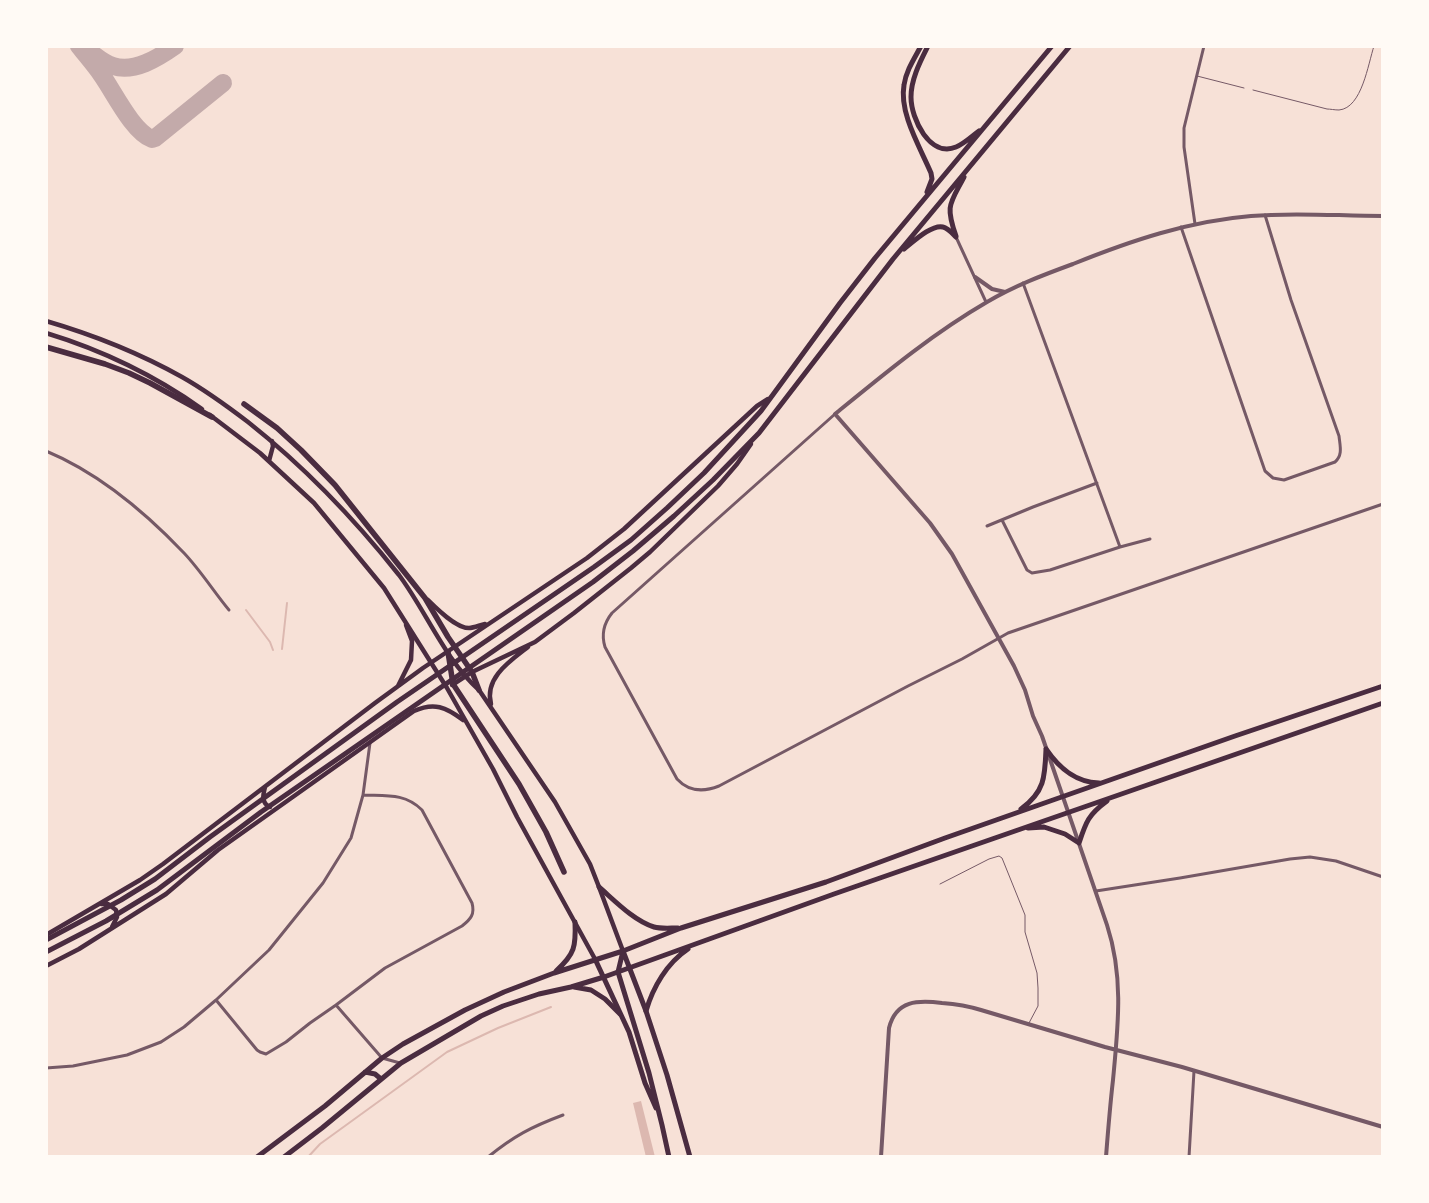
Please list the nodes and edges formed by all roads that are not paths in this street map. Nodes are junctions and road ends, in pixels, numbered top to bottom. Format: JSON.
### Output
{"nodes":[{"id":1,"x":921,"y":46,"type":"edge"},
{"id":2,"x":928,"y":46,"type":"edge"},
{"id":3,"x":1052,"y":46,"type":"edge"},
{"id":4,"x":1070,"y":46,"type":"edge"},
{"id":5,"x":1204,"y":46,"type":"edge"},
{"id":6,"x":1374,"y":46,"type":"edge"},
{"id":7,"x":1197,"y":76,"type":"junction"},
{"id":8,"x":1244,"y":88,"type":"dead end"},
{"id":9,"x":1253,"y":90,"type":"dead end"},
{"id":10,"x":985,"y":127,"type":"junction"},
{"id":11,"x":969,"y":168,"type":"junction"},
{"id":12,"x":924,"y":199,"type":"junction"},
{"id":13,"x":1265,"y":215,"type":"junction"},
{"id":14,"x":1383,"y":216,"type":"edge"},
{"id":15,"x":1194,"y":224,"type":"junction"},
{"id":16,"x":1181,"y":227,"type":"junction"},
{"id":17,"x":956,"y":236,"type":"junction"},
{"id":18,"x":893,"y":259,"type":"junction"},
{"id":19,"x":975,"y":277,"type":"junction"},
{"id":20,"x":1023,"y":283,"type":"junction"},
{"id":21,"x":1005,"y":292,"type":"junction"},
{"id":22,"x":986,"y":302,"type":"junction"},
{"id":23,"x":46,"y":321,"type":"edge"},
{"id":24,"x":46,"y":333,"type":"edge"},
{"id":25,"x":46,"y":347,"type":"edge"},
{"id":26,"x":769,"y":399,"type":"junction"},
{"id":27,"x":244,"y":404,"type":"dead end"},
{"id":28,"x":835,"y":414,"type":"junction"},
{"id":29,"x":212,"y":417,"type":"junction"},
{"id":30,"x":758,"y":433,"type":"junction"},
{"id":31,"x":272,"y":441,"type":"junction"},
{"id":32,"x":46,"y":451,"type":"edge"},
{"id":33,"x":269,"y":461,"type":"junction"},
{"id":34,"x":1097,"y":483,"type":"junction"},
{"id":35,"x":1383,"y":504,"type":"edge"},
{"id":36,"x":1002,"y":520,"type":"junction"},
{"id":37,"x":988,"y":526,"type":"dead end"},
{"id":38,"x":1150,"y":539,"type":"dead end"},
{"id":39,"x":1120,"y":547,"type":"junction"},
{"id":40,"x":425,"y":598,"type":"junction"},
{"id":41,"x":229,"y":610,"type":"dead end"},
{"id":42,"x":401,"y":615,"type":"junction"},
{"id":43,"x":490,"y":623,"type":"junction"},
{"id":44,"x":999,"y":639,"type":"junction"},
{"id":45,"x":534,"y":642,"type":"junction"},
{"id":46,"x":456,"y":648,"type":"junction"},
{"id":47,"x":448,"y":652,"type":"junction"},
{"id":48,"x":432,"y":663,"type":"junction"},
{"id":49,"x":472,"y":672,"type":"junction"},
{"id":50,"x":466,"y":676,"type":"junction"},
{"id":51,"x":453,"y":684,"type":"junction"},
{"id":52,"x":1383,"y":686,"type":"edge"},
{"id":53,"x":397,"y":687,"type":"junction"},
{"id":54,"x":447,"y":688,"type":"junction"},
{"id":55,"x":479,"y":690,"type":"junction"},
{"id":56,"x":1383,"y":703,"type":"edge"},
{"id":57,"x":493,"y":709,"type":"junction"},
{"id":58,"x":466,"y":722,"type":"junction"},
{"id":59,"x":370,"y":742,"type":"junction"},
{"id":60,"x":362,"y":748,"type":"junction"},
{"id":61,"x":1046,"y":749,"type":"junction"},
{"id":62,"x":368,"y":755,"type":"junction"},
{"id":63,"x":1102,"y":783,"type":"junction"},
{"id":64,"x":264,"y":787,"type":"junction"},
{"id":65,"x":363,"y":795,"type":"junction"},
{"id":66,"x":1063,"y":797,"type":"junction"},
{"id":67,"x":1111,"y":798,"type":"junction"},
{"id":68,"x":276,"y":808,"type":"junction"},
{"id":69,"x":1068,"y":812,"type":"junction"},
{"id":70,"x":1016,"y":813,"type":"junction"},
{"id":71,"x":1022,"y":828,"type":"junction"},
{"id":72,"x":1080,"y":843,"type":"junction"},
{"id":73,"x":564,"y":872,"type":"dead end"},
{"id":74,"x":1383,"y":877,"type":"edge"},
{"id":75,"x":940,"y":884,"type":"dead end"},
{"id":76,"x":600,"y":887,"type":"junction"},
{"id":77,"x":1096,"y":891,"type":"junction"},
{"id":78,"x":100,"y":904,"type":"junction"},
{"id":79,"x":575,"y":922,"type":"junction"},
{"id":80,"x":112,"y":928,"type":"junction"},
{"id":81,"x":681,"y":928,"type":"junction"},
{"id":82,"x":46,"y":935,"type":"edge"},
{"id":83,"x":46,"y":940,"type":"edge"},
{"id":84,"x":697,"y":943,"type":"junction"},
{"id":85,"x":623,"y":951,"type":"junction"},
{"id":86,"x":46,"y":952,"type":"edge"},
{"id":87,"x":595,"y":959,"type":"junction"},
{"id":88,"x":46,"y":966,"type":"edge"},
{"id":89,"x":629,"y":968,"type":"junction"},
{"id":90,"x":618,"y":972,"type":"junction"},
{"id":91,"x":554,"y":973,"type":"junction"},
{"id":92,"x":604,"y":977,"type":"junction"},
{"id":93,"x":571,"y":987,"type":"junction"},
{"id":94,"x":216,"y":1000,"type":"junction"},
{"id":95,"x":336,"y":1005,"type":"junction"},
{"id":96,"x":646,"y":1011,"type":"junction"},
{"id":97,"x":620,"y":1014,"type":"junction"},
{"id":98,"x":1029,"y":1024,"type":"junction"},
{"id":99,"x":1116,"y":1050,"type":"junction"},
{"id":100,"x":382,"y":1058,"type":"junction"},
{"id":101,"x":401,"y":1064,"type":"junction"},
{"id":102,"x":46,"y":1068,"type":"edge"},
{"id":103,"x":1194,"y":1071,"type":"junction"},
{"id":104,"x":366,"y":1072,"type":"junction"},
{"id":105,"x":381,"y":1080,"type":"junction"},
{"id":106,"x":563,"y":1116,"type":"dead end"},
{"id":107,"x":662,"y":1125,"type":"junction"},
{"id":108,"x":1383,"y":1127,"type":"edge"},
{"id":109,"x":286,"y":1155,"type":"edge"},
{"id":110,"x":257,"y":1157,"type":"edge"},
{"id":111,"x":488,"y":1157,"type":"edge"},
{"id":112,"x":669,"y":1157,"type":"edge"},
{"id":113,"x":690,"y":1157,"type":"edge"},
{"id":114,"x":881,"y":1157,"type":"edge"},
{"id":115,"x":1106,"y":1157,"type":"edge"},
{"id":116,"x":1189,"y":1157,"type":"edge"}],
"edges":[{"from":1,"to":12,"type":"main road"},
{"from":2,"to":10,"type":"main road"},
{"from":3,"to":10,"type":"main road"},
{"from":4,"to":11,"type":"main road"},
{"from":5,"to":7,"type":"street"},
{"from":6,"to":9,"type":"lane"},
{"from":7,"to":8,"type":"lane"},
{"from":7,"to":15,"type":"street"},
{"from":10,"to":12,"type":"main road"},
{"from":11,"to":17,"type":"main road"},
{"from":11,"to":18,"type":"main road"},
{"from":12,"to":26,"type":"main road"},
{"from":13,"to":14,"type":"street"},
{"from":13,"to":15,"type":"street"},
{"from":13,"to":16,"type":"street"},
{"from":15,"to":16,"type":"street"},
{"from":16,"to":20,"type":"street"},
{"from":17,"to":18,"type":"main road"},
{"from":17,"to":19,"type":"street"},
{"from":18,"to":30,"type":"main road"},
{"from":19,"to":21,"type":"street"},
{"from":19,"to":22,"type":"street"},
{"from":20,"to":21,"type":"street"},
{"from":20,"to":34,"type":"street"},
{"from":21,"to":22,"type":"street"},
{"from":22,"to":28,"type":"street"},
{"from":23,"to":31,"type":"main road"},
{"from":24,"to":29,"type":"main road"},
{"from":25,"to":29,"type":"highway"},
{"from":26,"to":43,"type":"main road"},
{"from":26,"to":83,"type":"main road"},
{"from":27,"to":40,"type":"highway"},
{"from":28,"to":44,"type":"street"},
{"from":28,"to":44,"type":"street"},
{"from":29,"to":33,"type":"main road"},
{"from":30,"to":45,"type":"main road"},
{"from":30,"to":86,"type":"main road"},
{"from":31,"to":33,"type":"main road"},
{"from":31,"to":47,"type":"main road"},
{"from":32,"to":41,"type":"street"},
{"from":33,"to":42,"type":"main road"},
{"from":34,"to":36,"type":"street"},
{"from":34,"to":39,"type":"street"},
{"from":35,"to":44,"type":"street"},
{"from":36,"to":37,"type":"street"},
{"from":36,"to":39,"type":"street"},
{"from":38,"to":39,"type":"street"},
{"from":40,"to":43,"type":"main road"},
{"from":40,"to":46,"type":"highway"},
{"from":42,"to":48,"type":"main road"},
{"from":42,"to":53,"type":"main road"},
{"from":43,"to":46,"type":"main road"},
{"from":44,"to":61,"type":"street"},
{"from":45,"to":49,"type":"main road"},
{"from":45,"to":57,"type":"main road"},
{"from":46,"to":47,"type":"main road"},
{"from":46,"to":49,"type":"highway"},
{"from":47,"to":48,"type":"main road"},
{"from":47,"to":50,"type":"main road"},
{"from":47,"to":51,"type":"highway"},
{"from":48,"to":53,"type":"main road"},
{"from":48,"to":54,"type":"main road"},
{"from":49,"to":50,"type":"main road"},
{"from":49,"to":55,"type":"highway"},
{"from":50,"to":51,"type":"main road"},
{"from":50,"to":55,"type":"main road"},
{"from":51,"to":54,"type":"main road"},
{"from":51,"to":73,"type":"highway"},
{"from":52,"to":63,"type":"main road"},
{"from":53,"to":64,"type":"main road"},
{"from":54,"to":58,"type":"main road"},
{"from":55,"to":57,"type":"main road"},
{"from":56,"to":67,"type":"main road"},
{"from":57,"to":76,"type":"main road"},
{"from":58,"to":59,"type":"main road"},
{"from":58,"to":79,"type":"main road"},
{"from":59,"to":60,"type":"main road"},
{"from":59,"to":62,"type":"street"},
{"from":60,"to":62,"type":"street"},
{"from":60,"to":68,"type":"main road"},
{"from":61,"to":63,"type":"main road"},
{"from":61,"to":66,"type":"street"},
{"from":61,"to":70,"type":"main road"},
{"from":62,"to":65,"type":"street"},
{"from":63,"to":66,"type":"main road"},
{"from":64,"to":68,"type":"main road"},
{"from":64,"to":78,"type":"main road"},
{"from":65,"to":94,"type":"street"},
{"from":65,"to":95,"type":"street"},
{"from":66,"to":69,"type":"street"},
{"from":66,"to":70,"type":"main road"},
{"from":67,"to":69,"type":"main road"},
{"from":67,"to":72,"type":"main road"},
{"from":68,"to":80,"type":"main road"},
{"from":69,"to":71,"type":"main road"},
{"from":69,"to":72,"type":"street"},
{"from":70,"to":81,"type":"main road"},
{"from":71,"to":72,"type":"main road"},
{"from":71,"to":84,"type":"main road"},
{"from":72,"to":77,"type":"street"},
{"from":74,"to":77,"type":"street"},
{"from":75,"to":98,"type":"lane"},
{"from":76,"to":81,"type":"main road"},
{"from":76,"to":85,"type":"main road"},
{"from":77,"to":99,"type":"street"},
{"from":78,"to":80,"type":"main road"},
{"from":78,"to":82,"type":"main road"},
{"from":79,"to":87,"type":"main road"},
{"from":79,"to":91,"type":"main road"},
{"from":80,"to":88,"type":"main road"},
{"from":81,"to":85,"type":"main road"},
{"from":84,"to":89,"type":"main road"},
{"from":84,"to":96,"type":"main road"},
{"from":85,"to":87,"type":"main road"},
{"from":85,"to":89,"type":"main road"},
{"from":85,"to":90,"type":"main road"},
{"from":87,"to":91,"type":"main road"},
{"from":87,"to":92,"type":"main road"},
{"from":89,"to":90,"type":"main road"},
{"from":89,"to":96,"type":"main road"},
{"from":90,"to":92,"type":"main road"},
{"from":90,"to":107,"type":"main road"},
{"from":91,"to":100,"type":"main road"},
{"from":92,"to":93,"type":"main road"},
{"from":92,"to":97,"type":"main road"},
{"from":93,"to":97,"type":"main road"},
{"from":93,"to":101,"type":"main road"},
{"from":94,"to":95,"type":"street"},
{"from":94,"to":102,"type":"street"},
{"from":95,"to":100,"type":"street"},
{"from":96,"to":113,"type":"main road"},
{"from":97,"to":107,"type":"main road"},
{"from":98,"to":99,"type":"street"},
{"from":98,"to":114,"type":"street"},
{"from":99,"to":103,"type":"street"},
{"from":99,"to":115,"type":"street"},
{"from":100,"to":101,"type":"street"},
{"from":100,"to":104,"type":"main road"},
{"from":101,"to":105,"type":"main road"},
{"from":103,"to":108,"type":"street"},
{"from":103,"to":116,"type":"street"},
{"from":104,"to":105,"type":"main road"},
{"from":104,"to":110,"type":"main road"},
{"from":105,"to":109,"type":"main road"},
{"from":106,"to":111,"type":"street"},
{"from":107,"to":112,"type":"main road"}]}
